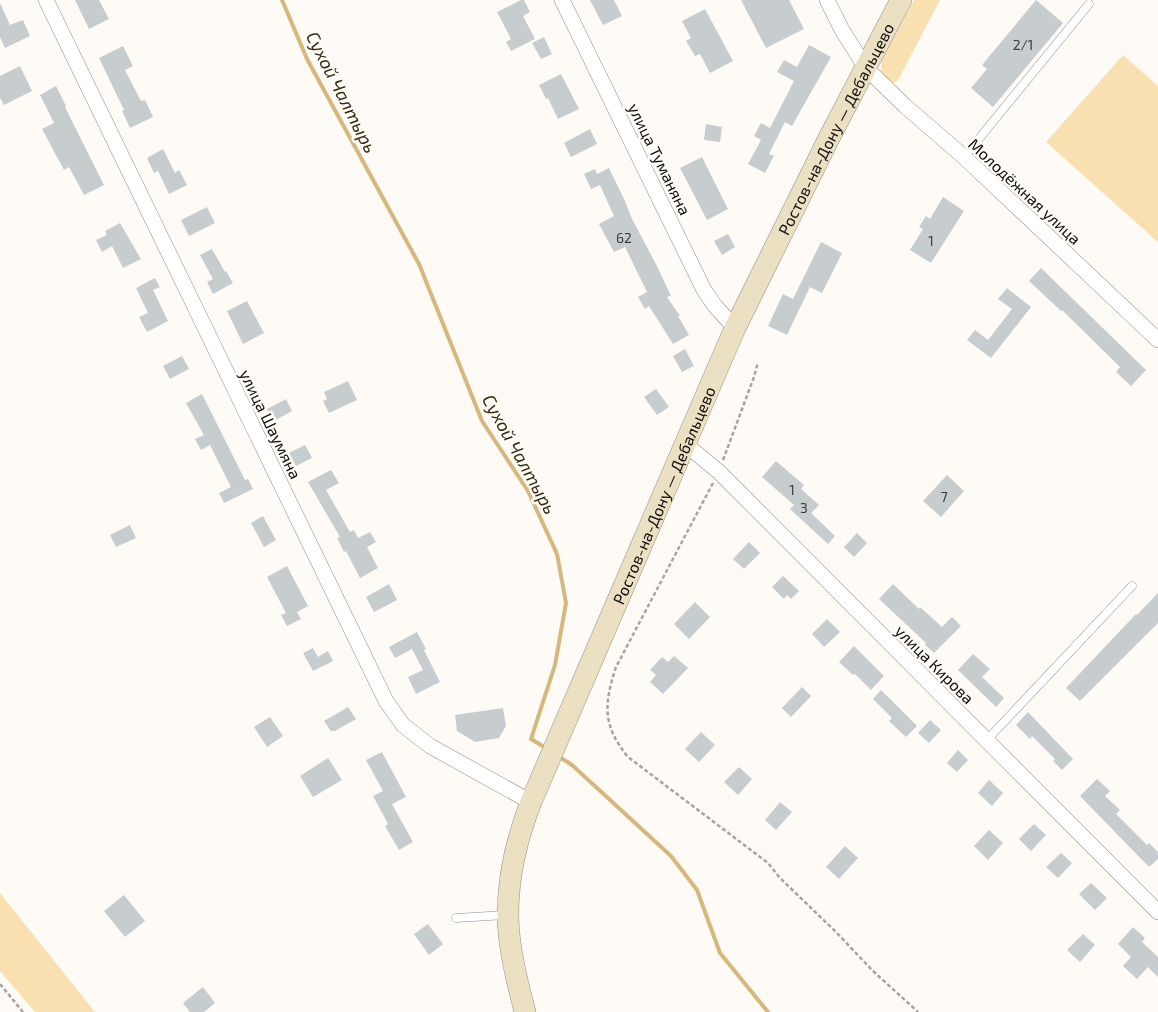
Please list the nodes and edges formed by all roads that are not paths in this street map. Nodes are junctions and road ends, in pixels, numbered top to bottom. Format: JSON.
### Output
{"nodes":[{"id":1,"x":46,"y":0,"type":"edge"},
{"id":2,"x":562,"y":0,"type":"edge"},
{"id":3,"x":827,"y":0,"type":"edge"},
{"id":4,"x":901,"y":0,"type":"edge"},
{"id":5,"x":1089,"y":4,"type":"dead end"},
{"id":6,"x":866,"y":68,"type":"junction"},
{"id":7,"x":964,"y":157,"type":"junction"},
{"id":8,"x":734,"y":328,"type":"junction"},
{"id":9,"x":1158,"y":340,"type":"edge"},
{"id":10,"x":684,"y":443,"type":"junction"},
{"id":11,"x":1132,"y":586,"type":"dead end"},
{"id":12,"x":986,"y":741,"type":"junction"},
{"id":13,"x":531,"y":802,"type":"junction"},
{"id":14,"x":1158,"y":912,"type":"edge"},
{"id":15,"x":508,"y":915,"type":"junction"},
{"id":16,"x":456,"y":918,"type":"dead end"},
{"id":17,"x":525,"y":1012,"type":"edge"}],
"edges":[{"from":1,"to":13,"type":"street","name":"улица Шаумяна"},
{"from":2,"to":8,"type":"street","name":"улица Туманяна"},
{"from":3,"to":6,"type":"street","name":"Молодёжная улица"},
{"from":4,"to":6,"type":"street","name":"Ростов-на-Дону — Дебальцево"},
{"from":5,"to":7,"type":"lane"},
{"from":6,"to":7,"type":"street","name":"Молодёжная улица"},
{"from":6,"to":8,"type":"street","name":"Ростов-на-Дону — Дебальцево"},
{"from":7,"to":9,"type":"street","name":"Молодёжная улица"},
{"from":8,"to":10,"type":"street","name":"Ростов-на-Дону — Дебальцево"},
{"from":10,"to":12,"type":"street","name":"улица Кирова"},
{"from":10,"to":13,"type":"street","name":"Ростов-на-Дону — Дебальцево"},
{"from":11,"to":12,"type":"lane"},
{"from":12,"to":14,"type":"street","name":"улица Кирова"},
{"from":13,"to":15,"type":"street","name":"Ростов-на-Дону — Дебальцево"},
{"from":15,"to":16,"type":"lane"},
{"from":15,"to":17,"type":"street","name":"Ростов-на-Дону — Дебальцево"}]}
